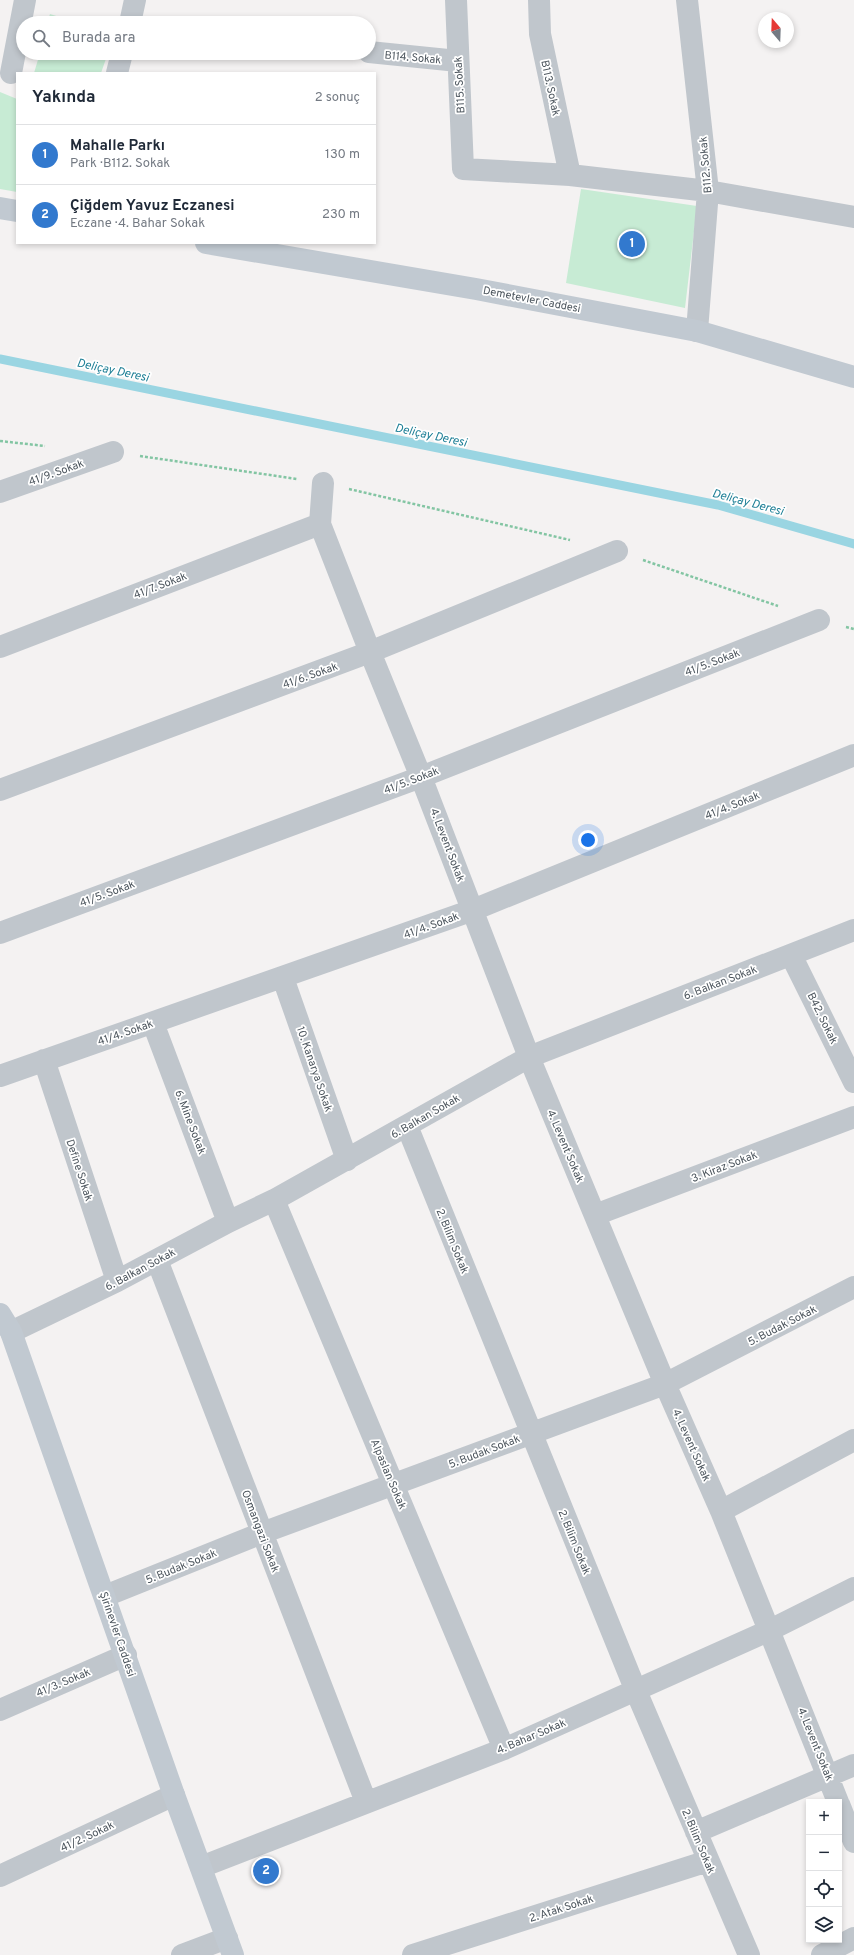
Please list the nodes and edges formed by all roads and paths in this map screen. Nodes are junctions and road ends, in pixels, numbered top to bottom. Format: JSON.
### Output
{"nodes":[{"id":1,"x":25,"y":0,"type":"edge"},
{"id":2,"x":135,"y":0,"type":"edge"},
{"id":3,"x":456,"y":0,"type":"edge"},
{"id":4,"x":539,"y":0,"type":"edge"},
{"id":5,"x":687,"y":0,"type":"edge"},
{"id":6,"x":21,"y":16,"type":"edge"},
{"id":7,"x":132,"y":16,"type":"edge"},
{"id":8,"x":16,"y":41,"type":"edge"},
{"id":9,"x":376,"y":53,"type":"edge"},
{"id":10,"x":120,"y":60,"type":"edge"},
{"id":11,"x":458,"y":61,"type":"junction"},
{"id":12,"x":117,"y":72,"type":"edge"},
{"id":13,"x":9,"y":73,"type":"edge"},
{"id":14,"x":570,"y":175,"type":"junction"},
{"id":15,"x":708,"y":191,"type":"junction"},
{"id":16,"x":0,"y":208,"type":"edge"},
{"id":17,"x":16,"y":211,"type":"edge"},
{"id":18,"x":854,"y":217,"type":"edge"},
{"id":19,"x":212,"y":244,"type":"edge"},
{"id":20,"x":697,"y":331,"type":"junction"},
{"id":21,"x":854,"y":377,"type":"edge"},
{"id":22,"x":0,"y":441,"type":"edge"},
{"id":23,"x":53,"y":446,"type":"dead end"},
{"id":24,"x":113,"y":452,"type":"joint"},
{"id":25,"x":323,"y":483,"type":"junction"},
{"id":26,"x":0,"y":492,"type":"edge"},
{"id":27,"x":320,"y":524,"type":"junction"},
{"id":28,"x":617,"y":551,"type":"junction"},
{"id":29,"x":818,"y":620,"type":"junction"},
{"id":30,"x":854,"y":628,"type":"edge"},
{"id":31,"x":0,"y":647,"type":"edge"},
{"id":32,"x":370,"y":652,"type":"junction"},
{"id":33,"x":854,"y":755,"type":"edge"},
{"id":34,"x":421,"y":777,"type":"junction"},
{"id":35,"x":0,"y":790,"type":"edge"},
{"id":36,"x":473,"y":910,"type":"junction"},
{"id":37,"x":854,"y":930,"type":"edge"},
{"id":38,"x":0,"y":933,"type":"edge"},
{"id":39,"x":791,"y":954,"type":"junction"},
{"id":40,"x":283,"y":978,"type":"junction"},
{"id":41,"x":153,"y":1023,"type":"junction"},
{"id":42,"x":529,"y":1057,"type":"junction"},
{"id":43,"x":44,"y":1060,"type":"junction"},
{"id":44,"x":0,"y":1076,"type":"edge"},
{"id":45,"x":854,"y":1082,"type":"edge"},
{"id":46,"x":854,"y":1117,"type":"edge"},
{"id":47,"x":407,"y":1126,"type":"junction"},
{"id":48,"x":347,"y":1160,"type":"junction"},
{"id":49,"x":274,"y":1200,"type":"junction"},
{"id":50,"x":595,"y":1214,"type":"junction"},
{"id":51,"x":228,"y":1222,"type":"junction"},
{"id":52,"x":157,"y":1260,"type":"junction"},
{"id":53,"x":117,"y":1281,"type":"junction"},
{"id":54,"x":854,"y":1287,"type":"edge"},
{"id":55,"x":5,"y":1323,"type":"edge"},
{"id":56,"x":665,"y":1384,"type":"junction"},
{"id":57,"x":531,"y":1433,"type":"junction"},
{"id":58,"x":854,"y":1440,"type":"edge"},
{"id":59,"x":394,"y":1486,"type":"junction"},
{"id":60,"x":721,"y":1511,"type":"junction"},
{"id":61,"x":262,"y":1533,"type":"junction"},
{"id":62,"x":854,"y":1588,"type":"edge"},
{"id":63,"x":105,"y":1596,"type":"junction"},
{"id":64,"x":770,"y":1630,"type":"junction"},
{"id":65,"x":126,"y":1655,"type":"junction"},
{"id":66,"x":636,"y":1691,"type":"junction"},
{"id":67,"x":0,"y":1710,"type":"edge"},
{"id":68,"x":504,"y":1748,"type":"junction"},
{"id":69,"x":854,"y":1765,"type":"edge"},
{"id":70,"x":828,"y":1776,"type":"junction"},
{"id":71,"x":174,"y":1795,"type":"junction"},
{"id":72,"x":837,"y":1799,"type":"edge"},
{"id":73,"x":366,"y":1802,"type":"junction"},
{"id":74,"x":842,"y":1811,"type":"edge"},
{"id":75,"x":696,"y":1832,"type":"junction"},
{"id":76,"x":854,"y":1842,"type":"edge"},
{"id":77,"x":708,"y":1861,"type":"junction"},
{"id":78,"x":201,"y":1868,"type":"junction"},
{"id":79,"x":0,"y":1876,"type":"edge"},
{"id":80,"x":854,"y":1938,"type":"edge"},
{"id":81,"x":230,"y":1947,"type":"edge"},
{"id":82,"x":182,"y":1955,"type":"edge"},
{"id":83,"x":414,"y":1955,"type":"edge"},
{"id":84,"x":749,"y":1955,"type":"edge"},
{"id":85,"x":822,"y":1955,"type":"edge"}],
"edges":[{"from":1,"to":6,"type":"street"},
{"from":2,"to":7,"type":"street"},
{"from":3,"to":11,"type":"street","name":"B115. Sokak"},
{"from":4,"to":14,"type":"street","name":"B113. Sokak"},
{"from":5,"to":15,"type":"street","name":"B112. Sokak"},
{"from":8,"to":13,"type":"street"},
{"from":9,"to":11,"type":"street","name":"B114. Sokak"},
{"from":10,"to":12,"type":"street"},
{"from":11,"to":14,"type":"street","name":"B115. Sokak"},
{"from":14,"to":15,"type":"street"},
{"from":15,"to":18,"type":"street"},
{"from":15,"to":20,"type":"street","name":"B112. Sokak"},
{"from":16,"to":17,"type":"main road"},
{"from":19,"to":20,"type":"main road","name":"Demetevler Caddesi"},
{"from":20,"to":21,"type":"main road","name":"Demetevler Caddesi"},
{"from":22,"to":23,"type":"path"},
{"from":24,"to":25,"type":"path"},
{"from":24,"to":26,"type":"street","name":"41/9. Sokak"},
{"from":25,"to":27,"type":"street","name":"4. Levent Sokak"},
{"from":25,"to":28,"type":"path"},
{"from":27,"to":31,"type":"street","name":"41/7. Sokak"},
{"from":27,"to":32,"type":"street","name":"4. Levent Sokak"},
{"from":28,"to":29,"type":"path"},
{"from":28,"to":32,"type":"street","name":"41/6. Sokak"},
{"from":29,"to":30,"type":"path"},
{"from":29,"to":34,"type":"street","name":"41/5. Sokak"},
{"from":32,"to":34,"type":"street","name":"4. Levent Sokak"},
{"from":32,"to":35,"type":"street","name":"41/6. Sokak"},
{"from":33,"to":36,"type":"street","name":"41/4. Sokak"},
{"from":34,"to":36,"type":"street","name":"4. Levent Sokak"},
{"from":34,"to":38,"type":"street","name":"41/5. Sokak"},
{"from":36,"to":40,"type":"street","name":"41/4. Sokak"},
{"from":36,"to":42,"type":"street","name":"4. Levent Sokak"},
{"from":37,"to":39,"type":"street","name":"6. Balkan Sokak"},
{"from":39,"to":42,"type":"street","name":"6. Balkan Sokak"},
{"from":39,"to":45,"type":"street","name":"B42. Sokak"},
{"from":40,"to":41,"type":"street","name":"41/4. Sokak"},
{"from":40,"to":48,"type":"street","name":"10. Kanarya Sokak"},
{"from":41,"to":43,"type":"street","name":"41/4. Sokak"},
{"from":41,"to":51,"type":"street","name":"6. Mine Sokak"},
{"from":42,"to":47,"type":"street","name":"6. Balkan Sokak"},
{"from":42,"to":50,"type":"street","name":"4. Levent Sokak"},
{"from":43,"to":44,"type":"street","name":"41/4. Sokak"},
{"from":43,"to":53,"type":"street","name":"Define Sokak"},
{"from":46,"to":50,"type":"street","name":"3. Kiraz Sokak"},
{"from":47,"to":48,"type":"street","name":"6. Balkan Sokak"},
{"from":47,"to":57,"type":"street","name":"2. Bilim Sokak"},
{"from":48,"to":49,"type":"street","name":"6. Balkan Sokak"},
{"from":49,"to":51,"type":"street","name":"6. Balkan Sokak"},
{"from":49,"to":59,"type":"street","name":"Alpaslan Sokak"},
{"from":50,"to":56,"type":"street","name":"4. Levent Sokak"},
{"from":51,"to":52,"type":"street","name":"6. Balkan Sokak"},
{"from":52,"to":53,"type":"street","name":"6. Balkan Sokak"},
{"from":52,"to":61,"type":"street","name":"Osmangazi Sokak"},
{"from":53,"to":55,"type":"street","name":"6. Balkan Sokak"},
{"from":54,"to":56,"type":"street","name":"5. Budak Sokak"},
{"from":55,"to":63,"type":"main road","name":"Şirinevler Caddesi"},
{"from":56,"to":57,"type":"street","name":"5. Budak Sokak"},
{"from":56,"to":60,"type":"street","name":"4. Levent Sokak"},
{"from":57,"to":59,"type":"street","name":"5. Budak Sokak"},
{"from":57,"to":66,"type":"street","name":"2. Bilim Sokak"},
{"from":58,"to":60,"type":"street"},
{"from":59,"to":61,"type":"street","name":"5. Budak Sokak"},
{"from":59,"to":68,"type":"street","name":"Alpaslan Sokak"},
{"from":60,"to":64,"type":"street","name":"4. Levent Sokak"},
{"from":61,"to":63,"type":"street","name":"5. Budak Sokak"},
{"from":61,"to":73,"type":"street","name":"Osmangazi Sokak"},
{"from":62,"to":64,"type":"street","name":"4. Bahar Sokak"},
{"from":63,"to":65,"type":"main road","name":"Şirinevler Caddesi"},
{"from":64,"to":66,"type":"street","name":"4. Bahar Sokak"},
{"from":64,"to":70,"type":"street","name":"4. Levent Sokak"},
{"from":65,"to":67,"type":"street","name":"41/3. Sokak"},
{"from":65,"to":71,"type":"main road","name":"Şirinevler Caddesi"},
{"from":66,"to":68,"type":"street","name":"4. Bahar Sokak"},
{"from":66,"to":75,"type":"street","name":"2. Bilim Sokak"},
{"from":68,"to":73,"type":"street","name":"4. Bahar Sokak"},
{"from":69,"to":70,"type":"street"},
{"from":70,"to":72,"type":"street","name":"4. Levent Sokak"},
{"from":70,"to":75,"type":"street"},
{"from":71,"to":78,"type":"main road","name":"Şirinevler Caddesi"},
{"from":71,"to":79,"type":"street","name":"41/2. Sokak"},
{"from":73,"to":78,"type":"street","name":"4. Bahar Sokak"},
{"from":74,"to":76,"type":"street","name":"4. Levent Sokak"},
{"from":75,"to":77,"type":"street","name":"2. Bilim Sokak"},
{"from":77,"to":83,"type":"street","name":"2. Atak Sokak"},
{"from":77,"to":84,"type":"street","name":"2. Bilim Sokak"},
{"from":78,"to":81,"type":"main road","name":"Şirinevler Caddesi"},
{"from":80,"to":85,"type":"street"},
{"from":81,"to":82,"type":"street"}]}
